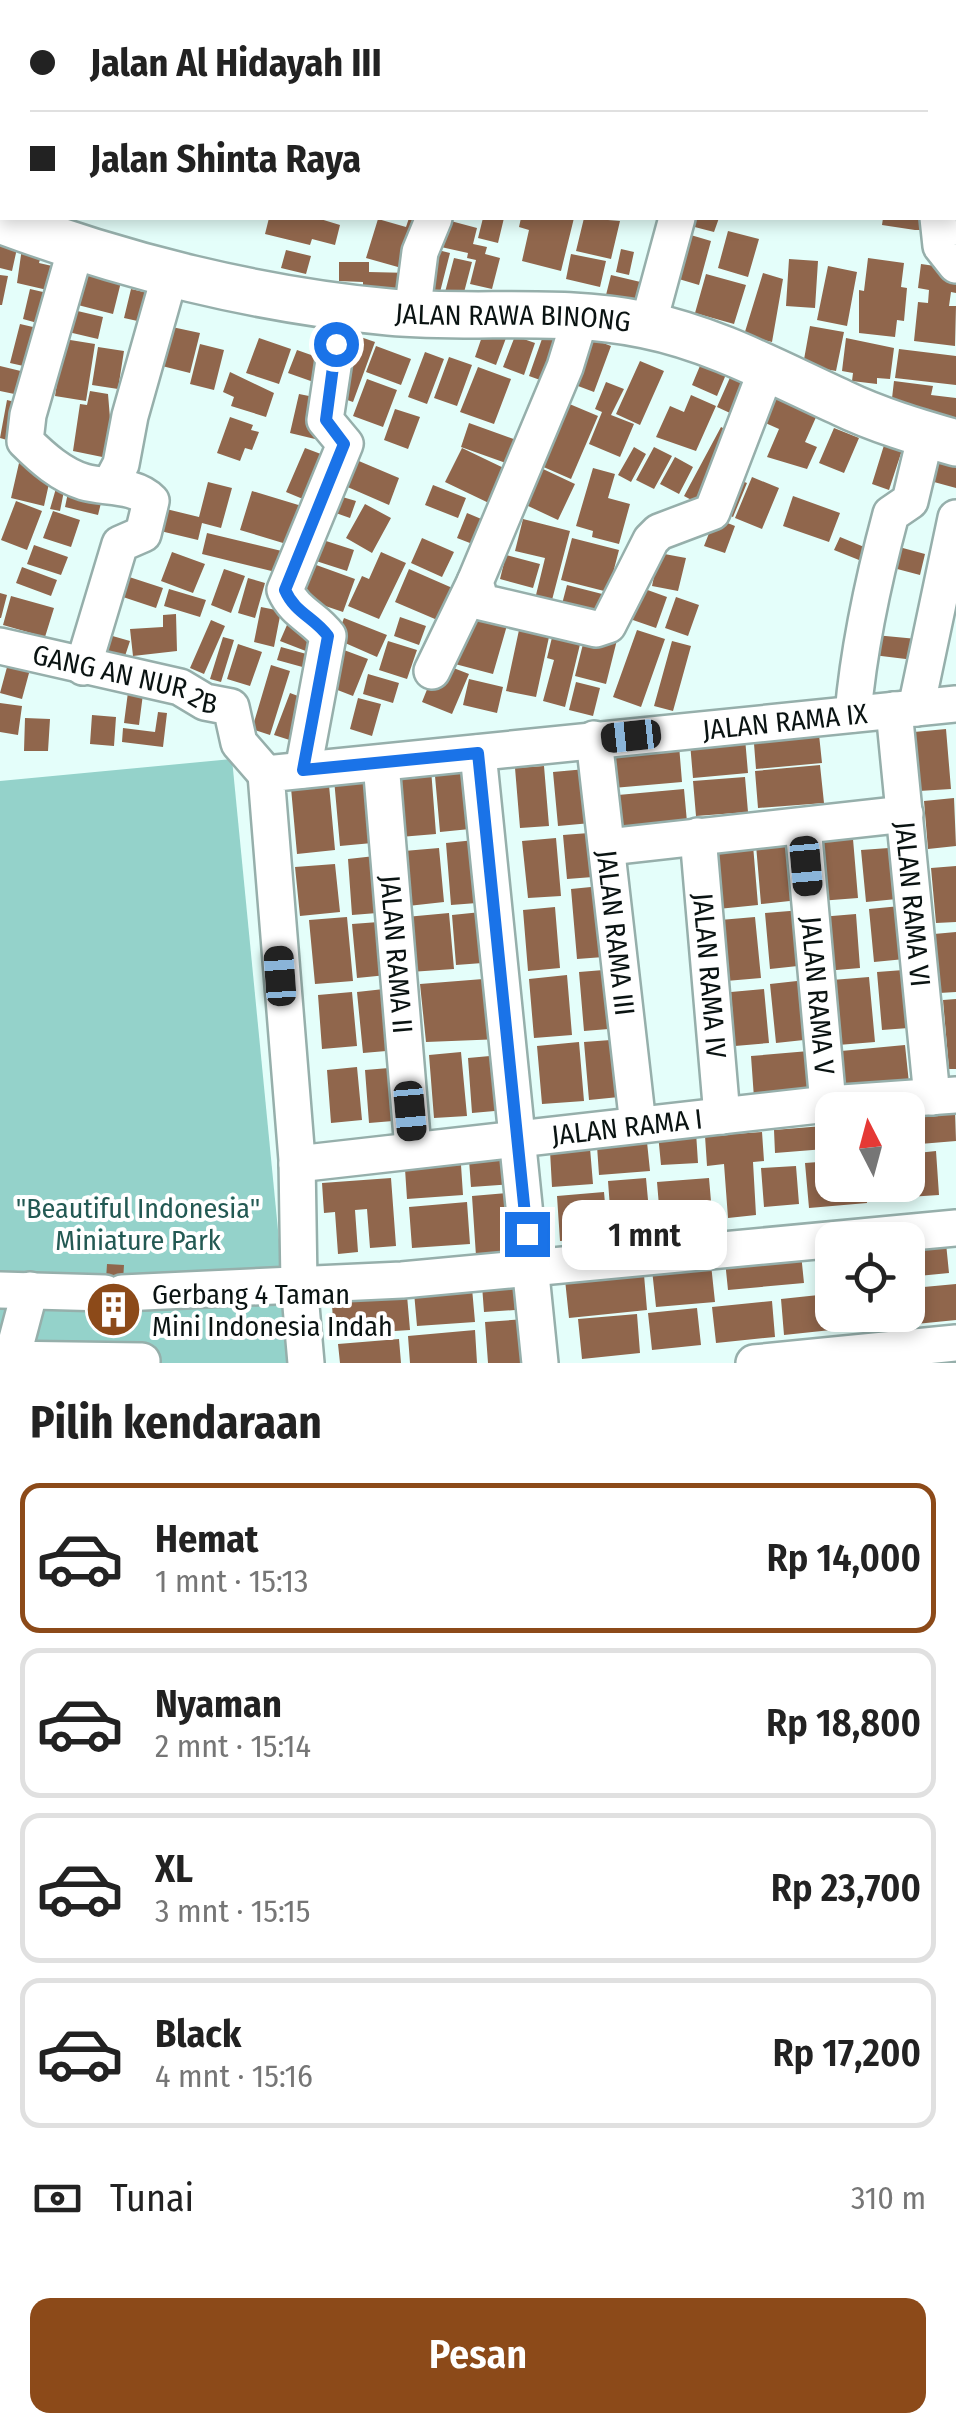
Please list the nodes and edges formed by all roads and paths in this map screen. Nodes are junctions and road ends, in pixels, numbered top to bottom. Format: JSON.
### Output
{"nodes":[{"id":1,"x":0,"y":220,"type":"edge"},
{"id":2,"x":433,"y":220,"type":"edge"},
{"id":3,"x":677,"y":220,"type":"edge"},
{"id":4,"x":76,"y":248,"type":"junction"},
{"id":5,"x":171,"y":271,"type":"junction"},
{"id":6,"x":342,"y":307,"type":"junction"},
{"id":7,"x":412,"y":314,"type":"junction"},
{"id":8,"x":581,"y":315,"type":"junction"},
{"id":9,"x":648,"y":326,"type":"junction"},
{"id":10,"x":768,"y":366,"type":"junction"},
{"id":11,"x":941,"y":439,"type":"edge"},
{"id":12,"x":110,"y":485,"type":"junction"},
{"id":13,"x":956,"y":518,"type":"edge"},
{"id":14,"x":476,"y":582,"type":"junction"},
{"id":15,"x":944,"y":637,"type":"edge"},
{"id":16,"x":0,"y":646,"type":"edge"},
{"id":17,"x":83,"y":667,"type":"junction"},
{"id":18,"x":432,"y":671,"type":"dead end"},
{"id":19,"x":956,"y":704,"type":"edge"},
{"id":20,"x":905,"y":709,"type":"junction"},
{"id":21,"x":853,"y":714,"type":"junction"},
{"id":22,"x":594,"y":739,"type":"junction"},
{"id":23,"x":478,"y":753,"type":"junction"},
{"id":24,"x":381,"y":763,"type":"junction"},
{"id":25,"x":303,"y":770,"type":"junction"},
{"id":26,"x":266,"y":779,"type":"junction"},
{"id":27,"x":905,"y":814,"type":"junction"},
{"id":28,"x":803,"y":826,"type":"junction"},
{"id":29,"x":698,"y":836,"type":"junction"},
{"id":30,"x":608,"y":847,"type":"junction"},
{"id":31,"x":827,"y":1092,"type":"edge"},
{"id":32,"x":944,"y":1096,"type":"edge"},
{"id":33,"x":815,"y":1105,"type":"edge"},
{"id":34,"x":722,"y":1116,"type":"junction"},
{"id":35,"x":638,"y":1125,"type":"junction"},
{"id":36,"x":517,"y":1138,"type":"junction"},
{"id":37,"x":413,"y":1149,"type":"junction"},
{"id":38,"x":297,"y":1164,"type":"junction"},
{"id":39,"x":956,"y":1228,"type":"edge"},
{"id":40,"x":530,"y":1266,"type":"junction"},
{"id":41,"x":298,"y":1283,"type":"junction"},
{"id":42,"x":15,"y":1290,"type":"edge"},
{"id":43,"x":954,"y":1350,"type":"edge"},
{"id":44,"x":6,"y":1358,"type":"edge"},
{"id":45,"x":142,"y":1361,"type":"edge"},
{"id":46,"x":306,"y":1363,"type":"edge"},
{"id":47,"x":540,"y":1363,"type":"edge"},
{"id":48,"x":754,"y":1363,"type":"edge"}],
"edges":[{"from":1,"to":4,"type":"main road","name":"JALAN RAWA BINONG"},
{"from":2,"to":7,"type":"street"},
{"from":3,"to":9,"type":"street"},
{"from":4,"to":5,"type":"main road","name":"JALAN RAWA BINONG"},
{"from":4,"to":12,"type":"street"},
{"from":5,"to":6,"type":"main road","name":"JALAN RAWA BINONG"},
{"from":5,"to":12,"type":"street"},
{"from":6,"to":7,"type":"main road","name":"JALAN RAWA BINONG"},
{"from":6,"to":25,"type":"street"},
{"from":7,"to":8,"type":"main road","name":"JALAN RAWA BINONG"},
{"from":8,"to":9,"type":"main road","name":"JALAN RAWA BINONG"},
{"from":8,"to":14,"type":"street"},
{"from":9,"to":10,"type":"main road","name":"JALAN RAWA BINONG"},
{"from":10,"to":11,"type":"main road","name":"JALAN RAWA BINONG"},
{"from":10,"to":14,"type":"street"},
{"from":11,"to":21,"type":"street"},
{"from":12,"to":17,"type":"street"},
{"from":13,"to":15,"type":"street","name":"JALAN RAMA VI"},
{"from":14,"to":18,"type":"street"},
{"from":15,"to":20,"type":"street","name":"JALAN RAMA VI"},
{"from":16,"to":17,"type":"street","name":"GANG AN NUR 2B"},
{"from":17,"to":26,"type":"street","name":"GANG AN NUR 2B"},
{"from":19,"to":20,"type":"street","name":"JALAN RAMA IX"},
{"from":20,"to":21,"type":"street","name":"JALAN RAMA IX"},
{"from":20,"to":27,"type":"street","name":"JALAN RAMA VI"},
{"from":21,"to":22,"type":"street","name":"JALAN RAMA IX"},
{"from":22,"to":23,"type":"street","name":"JALAN RAMA IX"},
{"from":22,"to":30,"type":"street","name":"JALAN RAMA III"},
{"from":23,"to":24,"type":"street","name":"JALAN RAMA IX"},
{"from":23,"to":36,"type":"street"},
{"from":24,"to":25,"type":"street","name":"JALAN RAMA IX"},
{"from":24,"to":37,"type":"street","name":"JALAN RAMA II"},
{"from":25,"to":26,"type":"street","name":"JALAN RAMA IX"},
{"from":26,"to":38,"type":"street"},
{"from":27,"to":28,"type":"street"},
{"from":27,"to":32,"type":"street","name":"JALAN RAMA VI"},
{"from":28,"to":29,"type":"street"},
{"from":28,"to":31,"type":"street","name":"JALAN RAMA V"},
{"from":29,"to":30,"type":"street"},
{"from":29,"to":34,"type":"street","name":"JALAN RAMA IV"},
{"from":30,"to":35,"type":"street","name":"JALAN RAMA III"},
{"from":33,"to":34,"type":"street","name":"JALAN RAMA I"},
{"from":34,"to":35,"type":"street","name":"JALAN RAMA I"},
{"from":35,"to":36,"type":"street","name":"JALAN RAMA I"},
{"from":36,"to":37,"type":"street","name":"JALAN RAMA I"},
{"from":36,"to":40,"type":"street"},
{"from":37,"to":38,"type":"street","name":"JALAN RAMA I"},
{"from":38,"to":41,"type":"street"},
{"from":39,"to":40,"type":"street"},
{"from":40,"to":41,"type":"street"},
{"from":40,"to":47,"type":"street"},
{"from":41,"to":42,"type":"street"},
{"from":41,"to":46,"type":"street"},
{"from":42,"to":44,"type":"street"},
{"from":43,"to":48,"type":"street"},
{"from":44,"to":45,"type":"street"}]}
